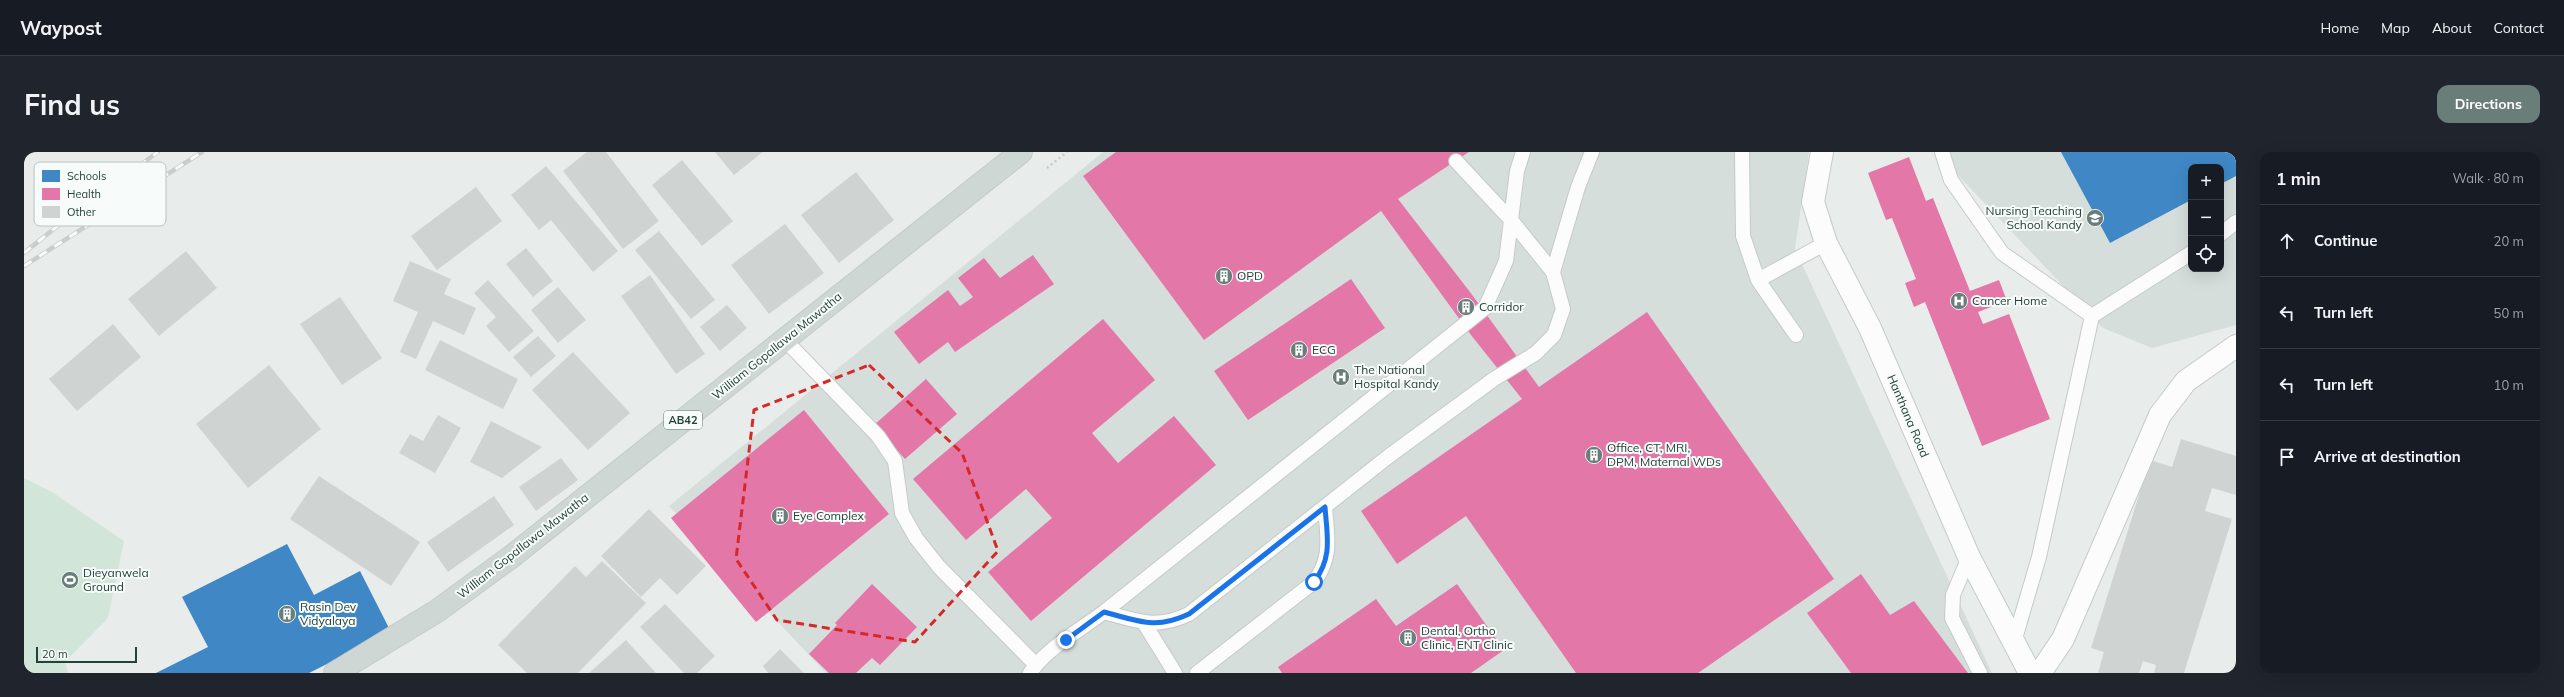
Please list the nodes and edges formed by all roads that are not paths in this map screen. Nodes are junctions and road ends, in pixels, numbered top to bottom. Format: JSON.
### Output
{"nodes":[{"id":1,"x":1021,"y":152,"type":"edge"},
{"id":2,"x":1523,"y":152,"type":"edge"},
{"id":3,"x":1592,"y":152,"type":"edge"},
{"id":4,"x":1742,"y":152,"type":"edge"},
{"id":5,"x":1822,"y":152,"type":"edge"},
{"id":6,"x":1942,"y":152,"type":"edge"},
{"id":7,"x":1456,"y":161,"type":"dead end"},
{"id":8,"x":1511,"y":220,"type":"junction"},
{"id":9,"x":2236,"y":222,"type":"edge"},
{"id":10,"x":2224,"y":232,"type":"edge"},
{"id":11,"x":1826,"y":243,"type":"junction"},
{"id":12,"x":2188,"y":255,"type":"edge"},
{"id":13,"x":1553,"y":272,"type":"junction"},
{"id":14,"x":1758,"y":280,"type":"junction"},
{"id":15,"x":2092,"y":316,"type":"junction"},
{"id":16,"x":1796,"y":335,"type":"dead end"},
{"id":17,"x":785,"y":340,"type":"junction"},
{"id":18,"x":2236,"y":346,"type":"edge"},
{"id":19,"x":1325,"y":507,"type":"junction"},
{"id":20,"x":1969,"y":557,"type":"junction"},
{"id":21,"x":1104,"y":612,"type":"junction"},
{"id":22,"x":1144,"y":623,"type":"junction"},
{"id":23,"x":2014,"y":642,"type":"junction"},
{"id":24,"x":1033,"y":669,"type":"edge"},
{"id":25,"x":335,"y":673,"type":"edge"},
{"id":26,"x":1175,"y":673,"type":"edge"},
{"id":27,"x":1197,"y":673,"type":"edge"},
{"id":28,"x":1980,"y":673,"type":"edge"},
{"id":29,"x":2030,"y":673,"type":"edge"},
{"id":30,"x":2040,"y":673,"type":"edge"}],
"edges":[{"from":1,"to":17,"type":"main road","name":"William Gopallawa Mawatha","number":"AB42"},
{"from":2,"to":8,"type":"lane"},
{"from":3,"to":13,"type":"lane"},
{"from":4,"to":14,"type":"lane"},
{"from":5,"to":11,"type":"street","name":"Hanthana Road"},
{"from":6,"to":15,"type":"lane"},
{"from":7,"to":8,"type":"lane"},
{"from":8,"to":13,"type":"lane"},
{"from":8,"to":21,"type":"lane"},
{"from":9,"to":10,"type":"lane"},
{"from":11,"to":14,"type":"lane"},
{"from":11,"to":20,"type":"street","name":"Hanthana Road"},
{"from":12,"to":15,"type":"lane"},
{"from":13,"to":19,"type":"lane"},
{"from":14,"to":16,"type":"lane"},
{"from":15,"to":23,"type":"lane"},
{"from":17,"to":24,"type":"lane"},
{"from":17,"to":25,"type":"main road","name":"William Gopallawa Mawatha","number":"AB42"},
{"from":18,"to":30,"type":"street"},
{"from":19,"to":22,"type":"lane"},
{"from":19,"to":27,"type":"lane"},
{"from":20,"to":23,"type":"street","name":"Hanthana Road"},
{"from":20,"to":28,"type":"lane"},
{"from":21,"to":22,"type":"lane"},
{"from":21,"to":24,"type":"lane"},
{"from":22,"to":26,"type":"lane"},
{"from":23,"to":29,"type":"street","name":"Hanthana Road"}]}
